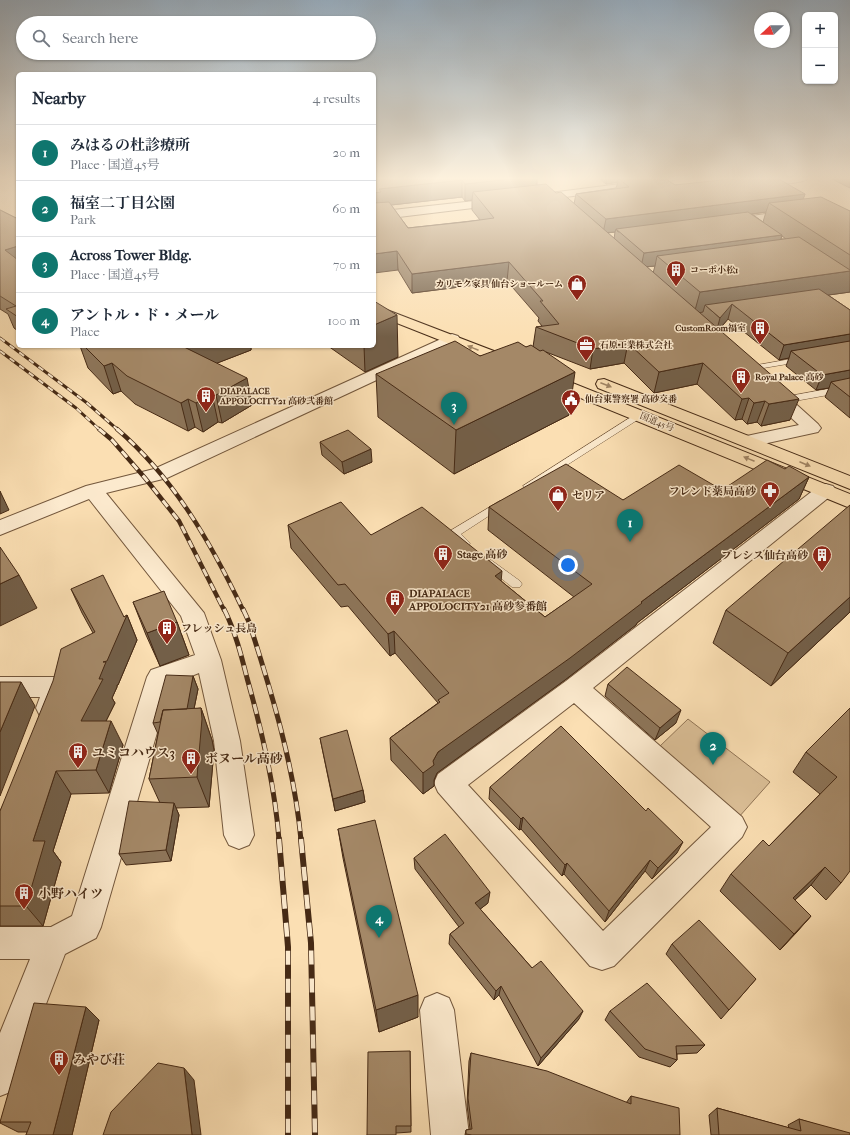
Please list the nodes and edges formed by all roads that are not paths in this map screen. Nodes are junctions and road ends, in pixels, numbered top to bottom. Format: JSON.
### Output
{"nodes":[{"id":1,"x":376,"y":295,"type":"edge"},
{"id":2,"x":376,"y":309,"type":"edge"},
{"id":3,"x":452,"y":339,"type":"junction"},
{"id":4,"x":524,"y":353,"type":"edge"},
{"id":5,"x":813,"y":358,"type":"edge"},
{"id":6,"x":734,"y":359,"type":"edge"},
{"id":7,"x":546,"y":362,"type":"edge"},
{"id":8,"x":746,"y":369,"type":"junction"},
{"id":9,"x":850,"y":388,"type":"edge"},
{"id":10,"x":782,"y":401,"type":"junction"},
{"id":11,"x":639,"y":415,"type":"junction"},
{"id":12,"x":749,"y":441,"type":"junction"},
{"id":13,"x":838,"y":486,"type":"edge"},
{"id":14,"x":93,"y":490,"type":"junction"},
{"id":15,"x":521,"y":490,"type":"edge"},
{"id":16,"x":508,"y":499,"type":"edge"},
{"id":17,"x":850,"y":501,"type":"edge"},
{"id":18,"x":0,"y":528,"type":"edge"},
{"id":19,"x":473,"y":549,"type":"edge"},
{"id":20,"x":485,"y":559,"type":"edge"},
{"id":21,"x":516,"y":584,"type":"dead end"},
{"id":22,"x":209,"y":660,"type":"junction"},
{"id":23,"x":0,"y":686,"type":"edge"},
{"id":24,"x":575,"y":688,"type":"junction"},
{"id":25,"x":41,"y":730,"type":"edge"},
{"id":26,"x":239,"y":835,"type":"dead end"},
{"id":27,"x":0,"y":943,"type":"edge"},
{"id":28,"x":53,"y":943,"type":"junction"},
{"id":29,"x":437,"y":1010,"type":"dead end"},
{"id":30,"x":0,"y":1078,"type":"edge"},
{"id":31,"x":450,"y":1135,"type":"edge"}],
"edges":[{"from":1,"to":4,"type":"highway"},
{"from":2,"to":3,"type":"highway","name":"国道45号"},
{"from":11,"to":3,"type":"highway","name":"国道45号","one_way":true},
{"from":3,"to":14,"type":"street"},
{"from":5,"to":8,"type":"lane"},
{"from":6,"to":8,"type":"street"},
{"from":7,"to":12,"type":"highway","name":"国道45号","one_way":true},
{"from":8,"to":10,"type":"street"},
{"from":9,"to":10,"type":"lane"},
{"from":10,"to":12,"type":"street"},
{"from":13,"to":11,"type":"highway","name":"国道45号","one_way":true},
{"from":11,"to":15,"type":"lane"},
{"from":12,"to":13,"type":"highway","name":"国道45号","one_way":true},
{"from":13,"to":17,"type":"highway","name":"国道45号"},
{"from":13,"to":24,"type":"street"},
{"from":14,"to":18,"type":"street"},
{"from":14,"to":22,"type":"street"},
{"from":16,"to":19,"type":"lane"},
{"from":20,"to":21,"type":"lane"},
{"from":22,"to":26,"type":"street"},
{"from":22,"to":28,"type":"street"},
{"from":23,"to":25,"type":"street"},
{"from":24,"to":24,"type":"street"},
{"from":27,"to":28,"type":"street"},
{"from":28,"to":30,"type":"street"},
{"from":29,"to":31,"type":"street"}]}
